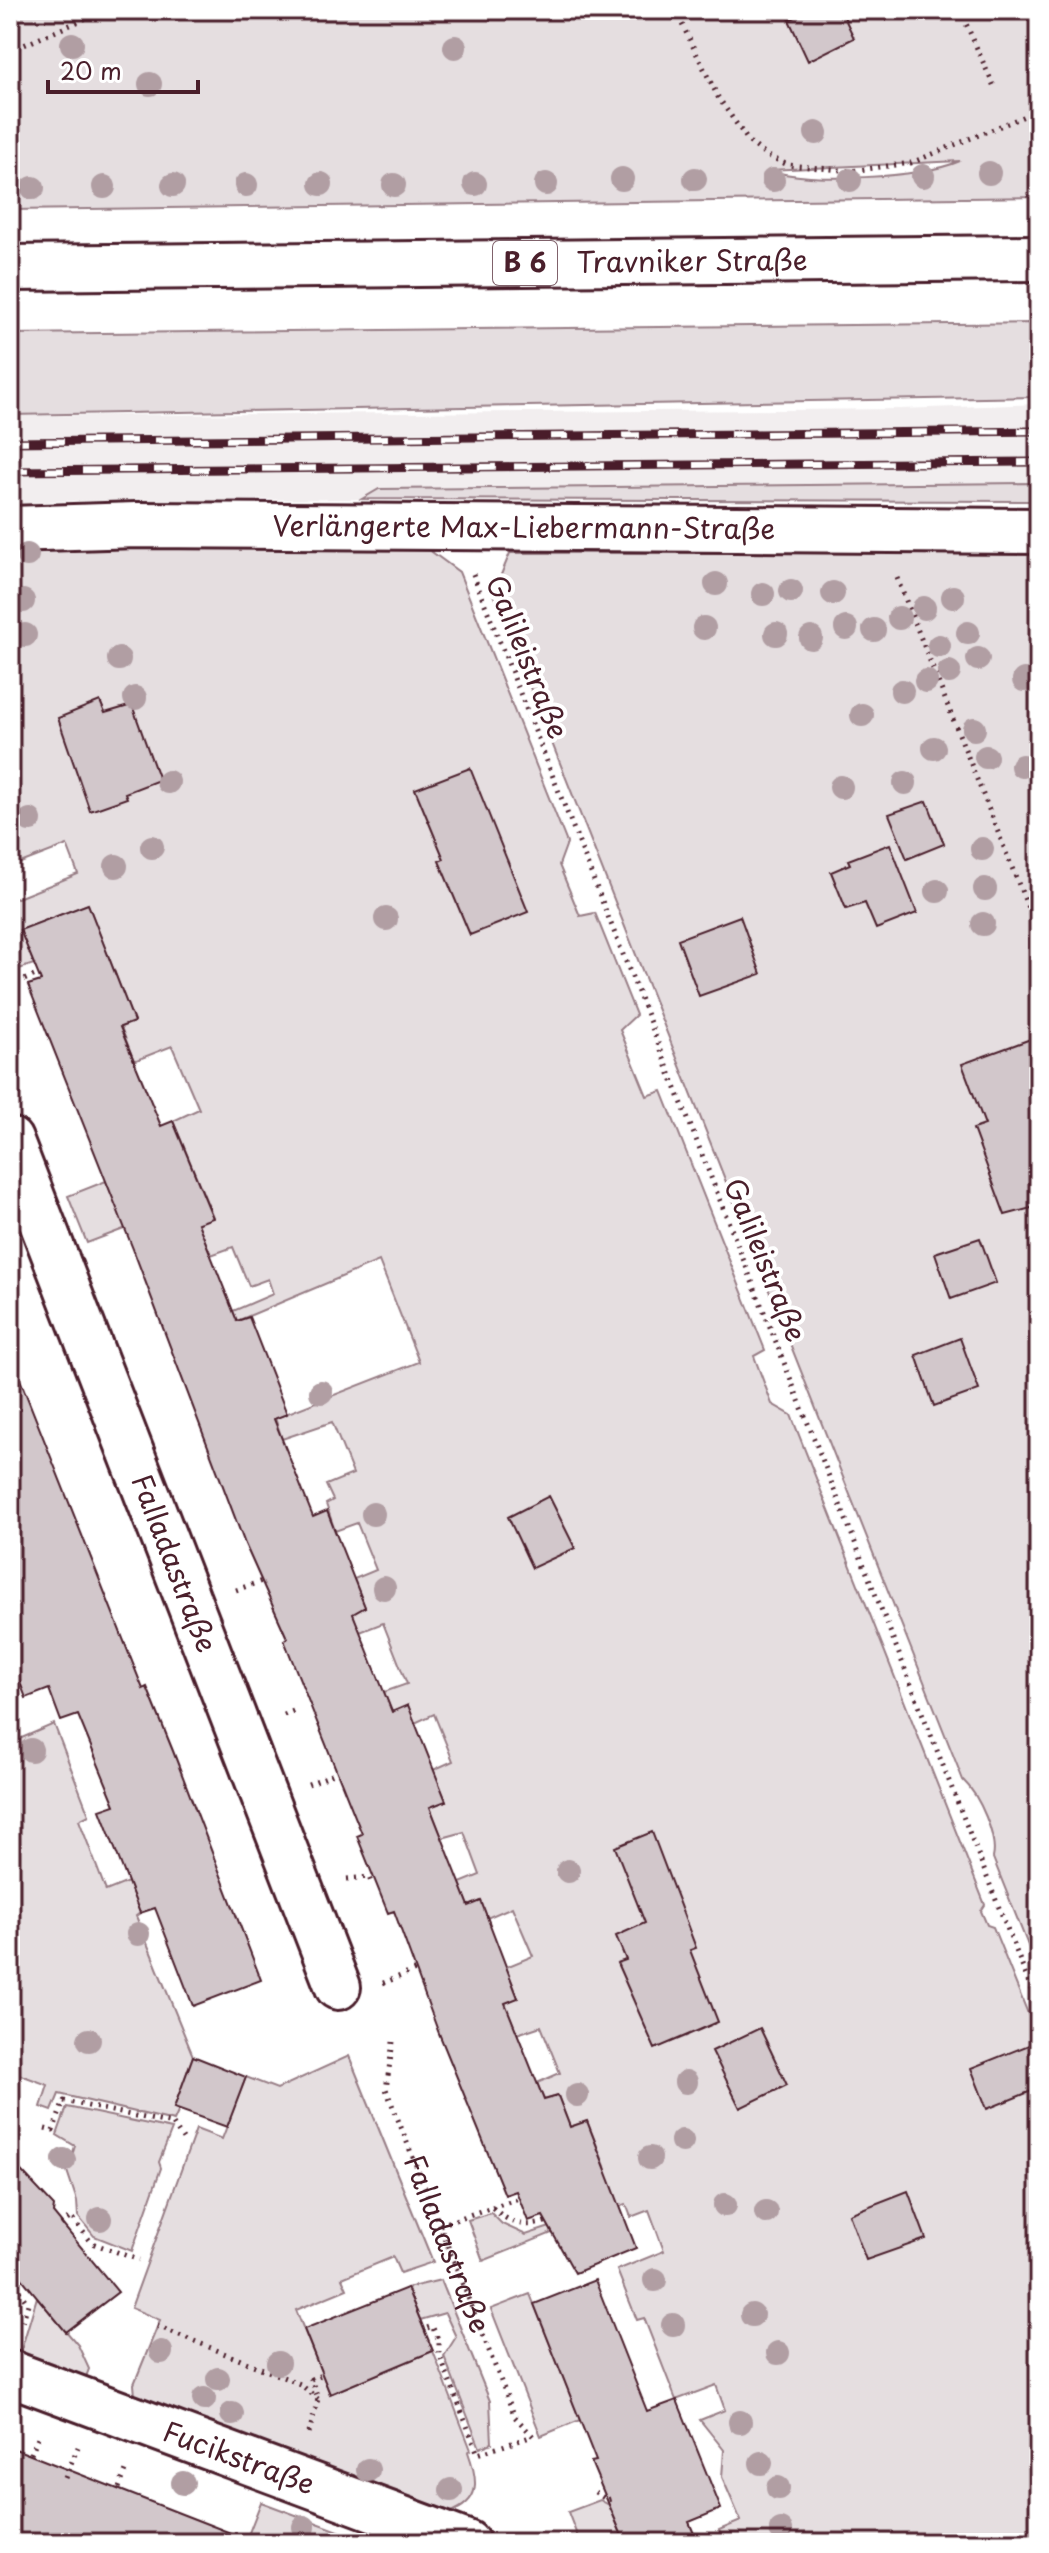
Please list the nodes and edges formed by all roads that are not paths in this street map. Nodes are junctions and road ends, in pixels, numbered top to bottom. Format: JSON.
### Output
{"nodes":[{"id":1,"x":1039,"y":258,"type":"edge"},
{"id":2,"x":10,"y":268,"type":"edge"},
{"id":3,"x":10,"y":529,"type":"edge"},
{"id":4,"x":1039,"y":531,"type":"edge"},
{"id":5,"x":10,"y":1140,"type":"edge"},
{"id":6,"x":355,"y":1987,"type":"road end"},
{"id":7,"x":10,"y":2373,"type":"edge"},
{"id":8,"x":467,"y":2543,"type":"edge"}],
"edges":[{"from":1,"to":2,"type":"street","name":"Travniker Straße","number":"B 6"},
{"from":3,"to":4,"type":"street","name":"Verlängerte Max-Liebermann-Straße"},
{"from":5,"to":6,"type":"street","name":"Falladastraße"},
{"from":7,"to":8,"type":"street","name":"Fucikstraße"}]}
